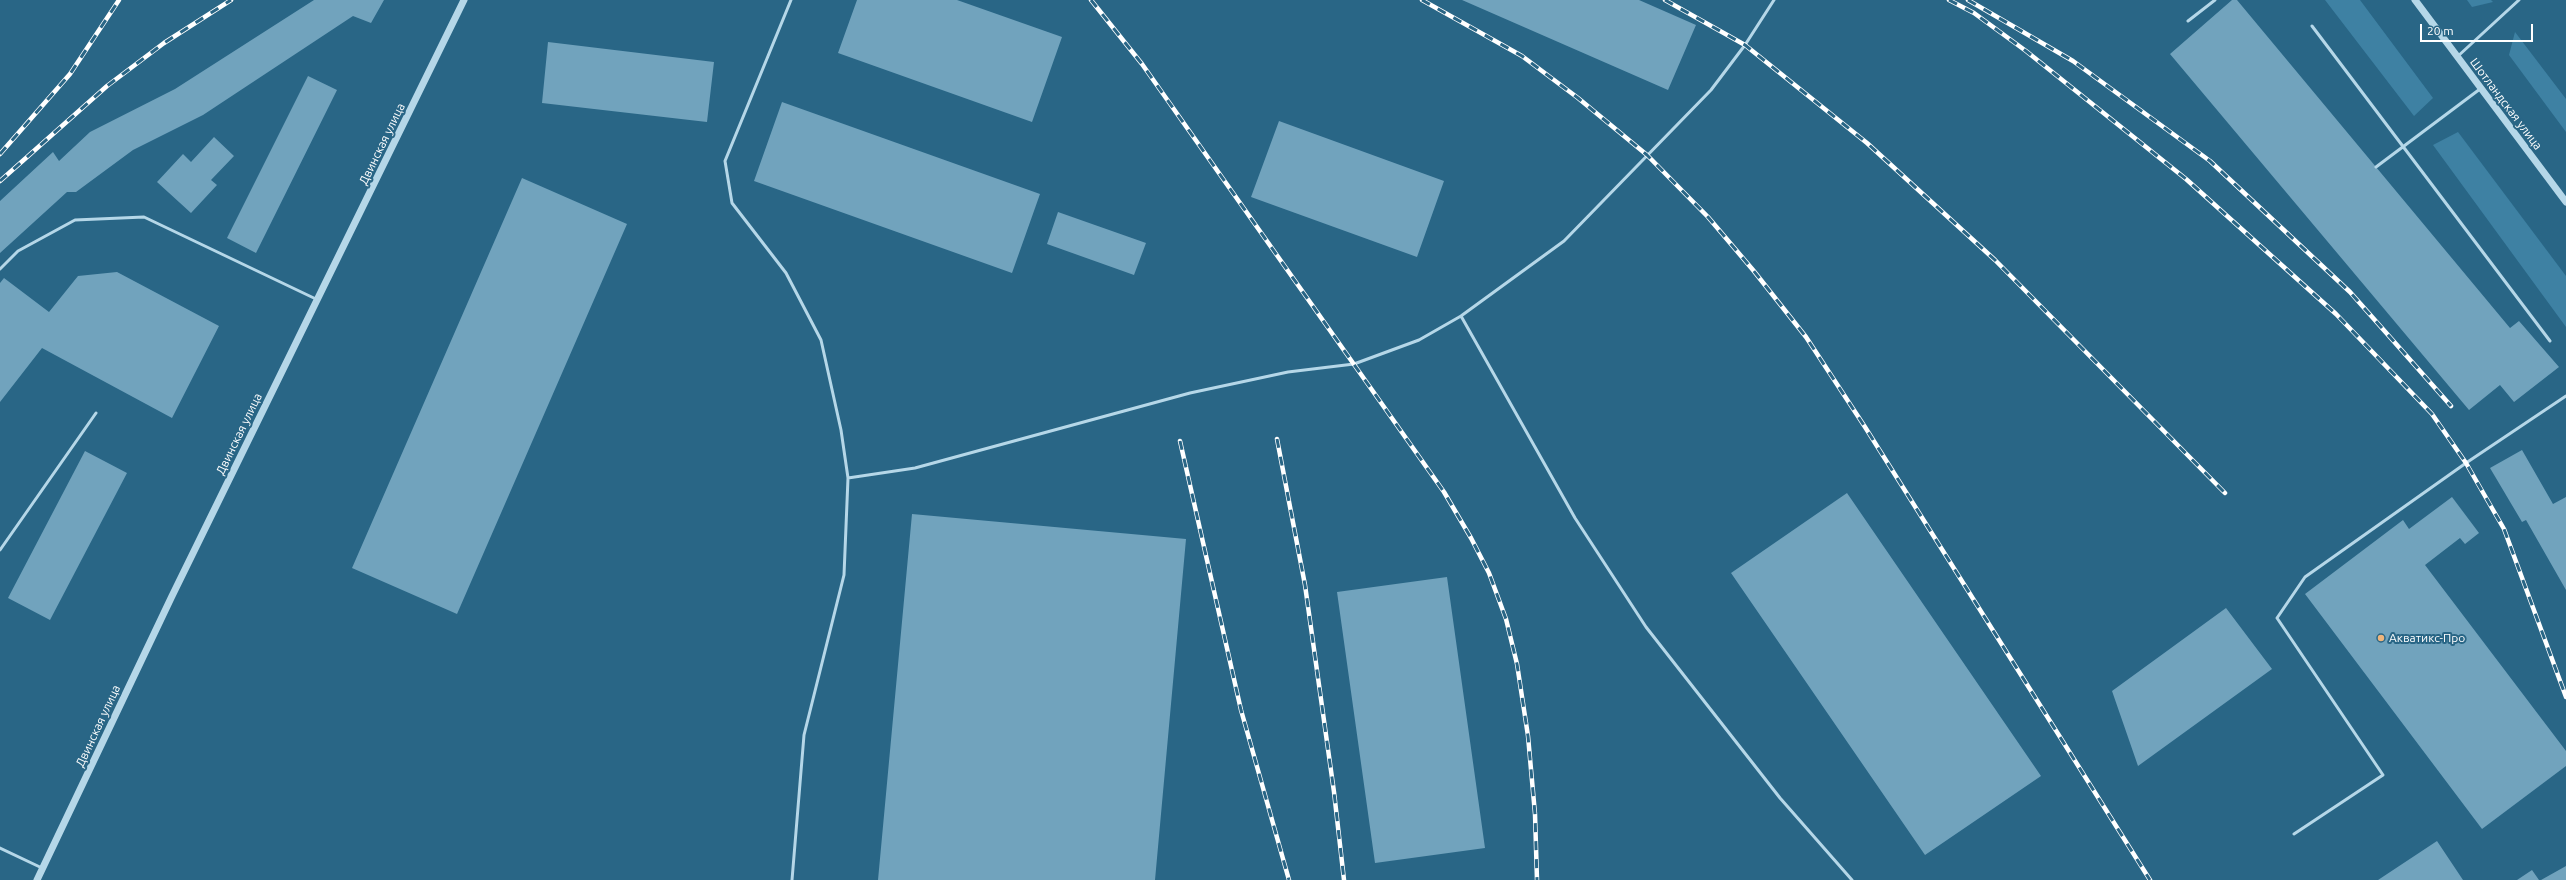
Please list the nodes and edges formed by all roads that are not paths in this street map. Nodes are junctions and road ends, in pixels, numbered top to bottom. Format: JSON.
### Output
{"nodes":[{"id":1,"x":464,"y":0,"type":"edge"},
{"id":2,"x":791,"y":0,"type":"edge"},
{"id":3,"x":1774,"y":0,"type":"edge"},
{"id":4,"x":2214,"y":0,"type":"edge"},
{"id":5,"x":2415,"y":0,"type":"edge"},
{"id":6,"x":2520,"y":0,"type":"edge"},
{"id":7,"x":2188,"y":21,"type":"dead end"},
{"id":8,"x":2312,"y":26,"type":"dead end"},
{"id":9,"x":2457,"y":57,"type":"junction"},
{"id":10,"x":2480,"y":89,"type":"junction"},
{"id":11,"x":2402,"y":147,"type":"junction"},
{"id":12,"x":2376,"y":167,"type":"dead end"},
{"id":13,"x":2566,"y":202,"type":"edge"},
{"id":14,"x":0,"y":270,"type":"edge"},
{"id":15,"x":318,"y":300,"type":"junction"},
{"id":16,"x":1461,"y":316,"type":"junction"},
{"id":17,"x":2550,"y":342,"type":"dead end"},
{"id":18,"x":2566,"y":396,"type":"edge"},
{"id":19,"x":96,"y":413,"type":"dead end"},
{"id":20,"x":848,"y":478,"type":"junction"},
{"id":21,"x":0,"y":550,"type":"edge"},
{"id":22,"x":2294,"y":834,"type":"dead end"},
{"id":23,"x":0,"y":848,"type":"edge"},
{"id":24,"x":42,"y":868,"type":"junction"},
{"id":25,"x":37,"y":880,"type":"edge"},
{"id":26,"x":792,"y":880,"type":"edge"},
{"id":27,"x":1852,"y":880,"type":"edge"}],
"edges":[{"from":1,"to":15,"type":"street","name":"Двинская улица"},
{"from":2,"to":20,"type":"lane"},
{"from":3,"to":16,"type":"lane"},
{"from":4,"to":7,"type":"lane"},
{"from":5,"to":9,"type":"street","name":"Шотландская улица"},
{"from":6,"to":9,"type":"lane"},
{"from":8,"to":11,"type":"lane"},
{"from":9,"to":10,"type":"street","name":"Шотландская улица"},
{"from":10,"to":11,"type":"lane"},
{"from":10,"to":13,"type":"street","name":"Шотландская улица"},
{"from":11,"to":12,"type":"lane"},
{"from":11,"to":17,"type":"lane"},
{"from":14,"to":15,"type":"lane"},
{"from":15,"to":24,"type":"street","name":"Двинская улица"},
{"from":16,"to":20,"type":"lane"},
{"from":16,"to":27,"type":"lane"},
{"from":18,"to":22,"type":"lane"},
{"from":19,"to":21,"type":"lane"},
{"from":20,"to":26,"type":"lane"},
{"from":23,"to":24,"type":"lane"},
{"from":24,"to":25,"type":"street","name":"Двинская улица"}]}
